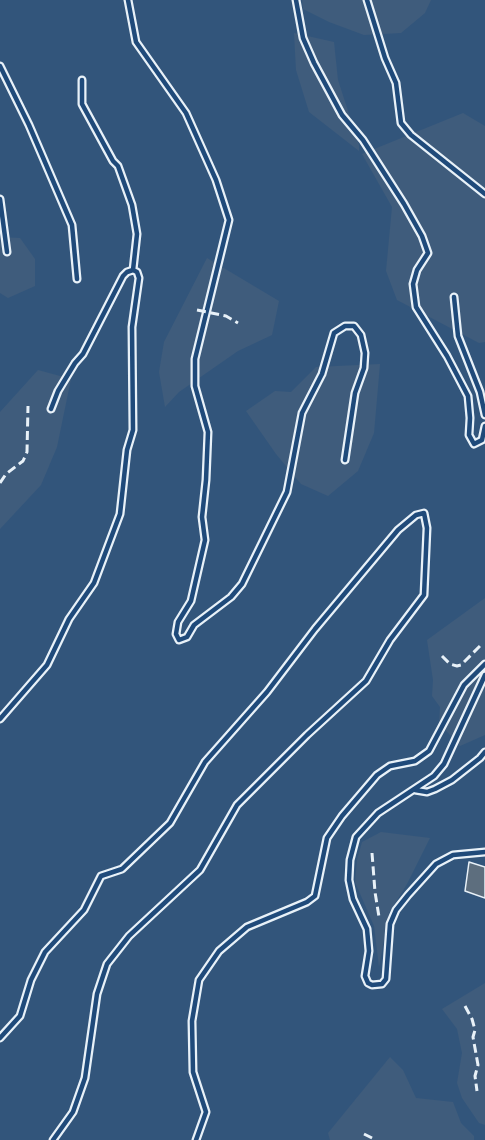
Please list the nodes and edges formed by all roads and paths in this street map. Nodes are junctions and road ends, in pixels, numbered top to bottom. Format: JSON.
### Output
{"nodes":[{"id":1,"x":128,"y":0,"type":"edge"},
{"id":2,"x":296,"y":0,"type":"edge"},
{"id":3,"x":367,"y":0,"type":"edge"},
{"id":4,"x":0,"y":66,"type":"edge"},
{"id":5,"x":82,"y":80,"type":"dead end"},
{"id":6,"x":485,"y":194,"type":"edge"},
{"id":7,"x":0,"y":199,"type":"edge"},
{"id":8,"x":7,"y":252,"type":"dead end"},
{"id":9,"x":133,"y":270,"type":"junction"},
{"id":10,"x":76,"y":279,"type":"dead end"},
{"id":11,"x":454,"y":297,"type":"dead end"},
{"id":12,"x":51,"y":409,"type":"dead end"},
{"id":13,"x":485,"y":415,"type":"edge"},
{"id":14,"x":485,"y":426,"type":"edge"},
{"id":15,"x":345,"y":460,"type":"dead end"},
{"id":16,"x":485,"y":664,"type":"edge"},
{"id":17,"x":485,"y":675,"type":"edge"},
{"id":18,"x":0,"y":719,"type":"edge"},
{"id":19,"x":485,"y":752,"type":"edge"},
{"id":20,"x":415,"y":790,"type":"junction"},
{"id":21,"x":485,"y":852,"type":"edge"},
{"id":22,"x":0,"y":1038,"type":"edge"},
{"id":23,"x":53,"y":1140,"type":"edge"},
{"id":24,"x":196,"y":1140,"type":"edge"}],
"edges":[{"from":1,"to":15,"type":"lane"},
{"from":2,"to":14,"type":"lane"},
{"from":3,"to":6,"type":"lane"},
{"from":4,"to":10,"type":"lane"},
{"from":5,"to":9,"type":"lane"},
{"from":7,"to":8,"type":"lane"},
{"from":9,"to":12,"type":"lane"},
{"from":9,"to":18,"type":"lane"},
{"from":11,"to":13,"type":"lane"},
{"from":16,"to":24,"type":"lane"},
{"from":17,"to":20,"type":"lane"},
{"from":19,"to":20,"type":"lane"},
{"from":20,"to":21,"type":"lane"},
{"from":22,"to":23,"type":"lane"}]}
